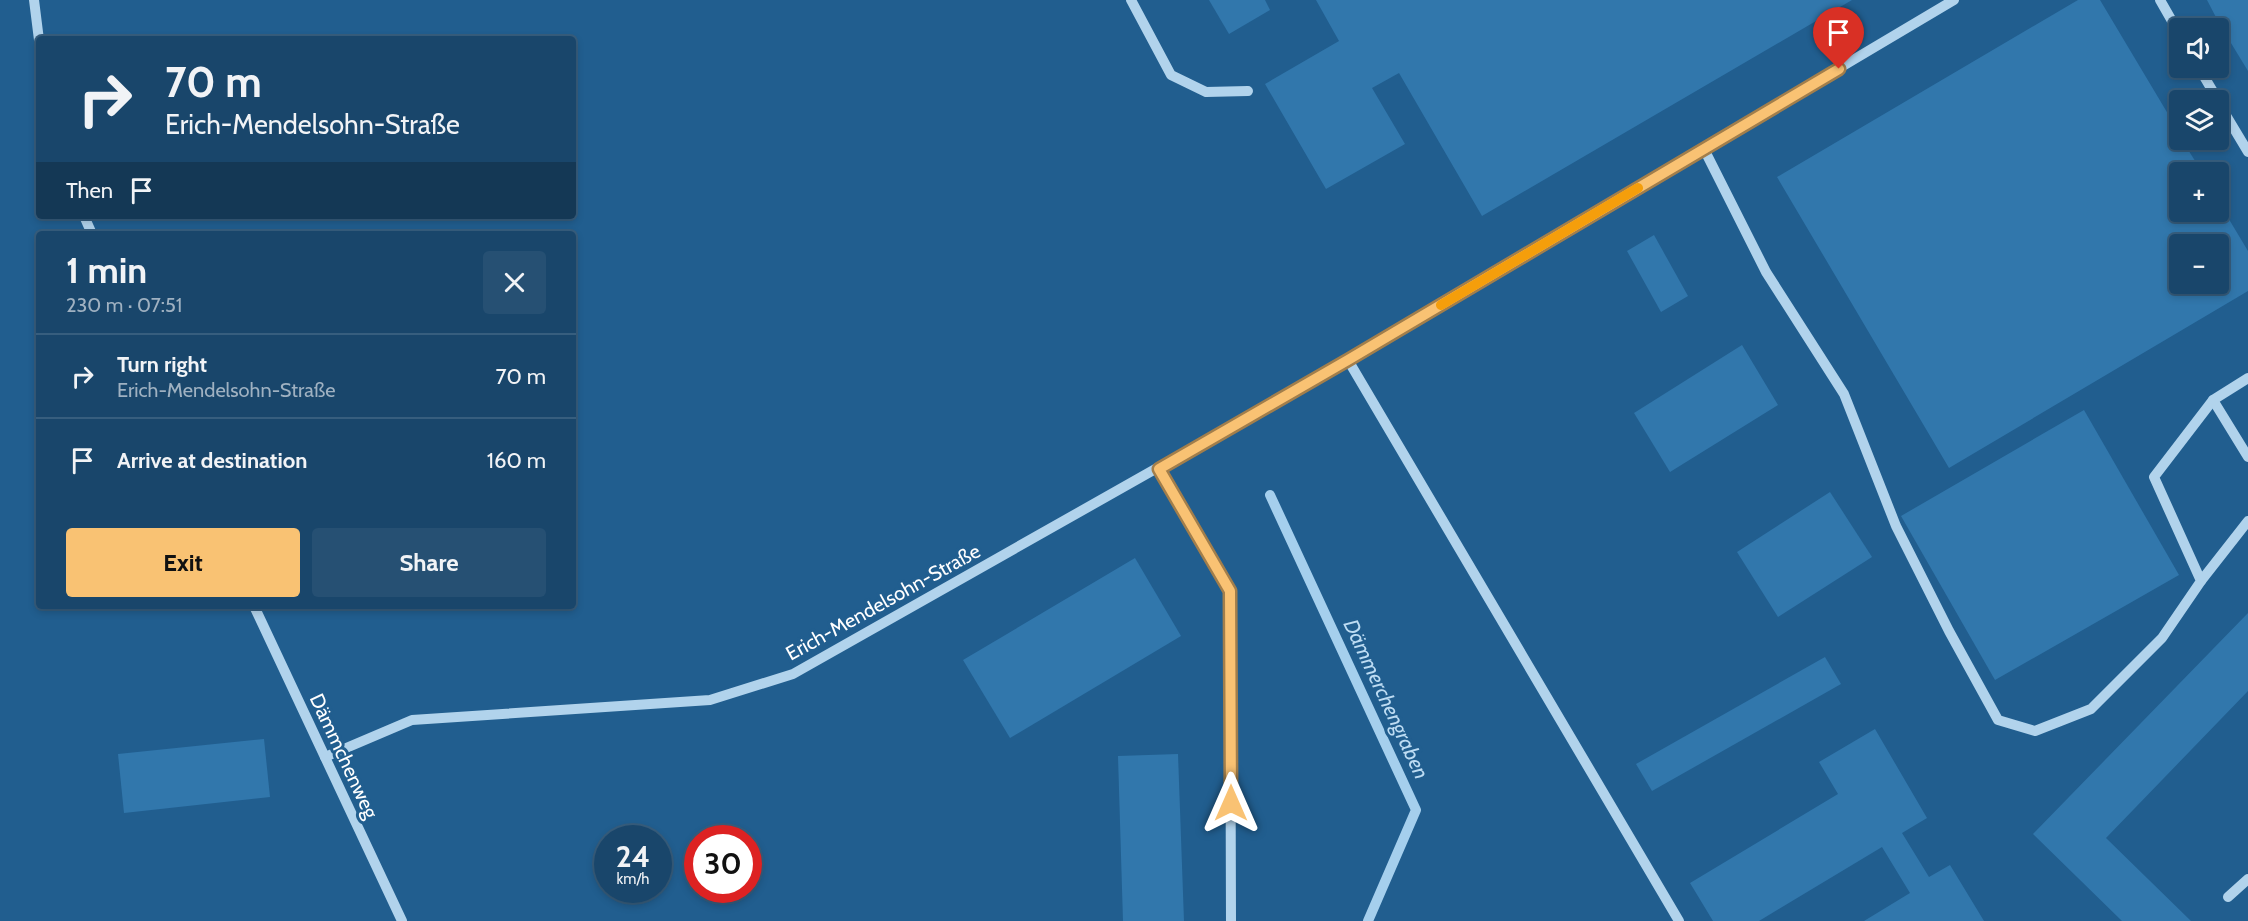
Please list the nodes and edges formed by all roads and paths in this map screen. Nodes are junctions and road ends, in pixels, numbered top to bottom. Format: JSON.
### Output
{"nodes":[{"id":1,"x":34,"y":0,"type":"edge"},
{"id":2,"x":1131,"y":0,"type":"edge"},
{"id":3,"x":1954,"y":0,"type":"edge"},
{"id":4,"x":2160,"y":0,"type":"edge"},
{"id":5,"x":2171,"y":18,"type":"edge"},
{"id":6,"x":38,"y":36,"type":"edge"},
{"id":7,"x":1248,"y":91,"type":"dead end"},
{"id":8,"x":2229,"y":120,"type":"edge"},
{"id":9,"x":1704,"y":149,"type":"junction"},
{"id":10,"x":2248,"y":152,"type":"edge"},
{"id":11,"x":1348,"y":360,"type":"junction"},
{"id":12,"x":2248,"y":378,"type":"edge"},
{"id":13,"x":2213,"y":400,"type":"junction"},
{"id":14,"x":2248,"y":457,"type":"edge"},
{"id":15,"x":1159,"y":469,"type":"junction"},
{"id":16,"x":2248,"y":521,"type":"edge"},
{"id":17,"x":2201,"y":581,"type":"junction"},
{"id":18,"x":255,"y":609,"type":"edge"},
{"id":19,"x":325,"y":757,"type":"junction"},
{"id":20,"x":2248,"y":879,"type":"edge"},
{"id":21,"x":2228,"y":897,"type":"dead end"},
{"id":22,"x":402,"y":921,"type":"edge"},
{"id":23,"x":1231,"y":921,"type":"edge"},
{"id":24,"x":1679,"y":921,"type":"edge"}],
"edges":[{"from":1,"to":6,"type":"street"},
{"from":2,"to":7,"type":"street"},
{"from":3,"to":9,"type":"street","name":"Erich-Mendelsohn-Straße"},
{"from":4,"to":5,"type":"street"},
{"from":8,"to":10,"type":"street"},
{"from":9,"to":11,"type":"street","name":"Erich-Mendelsohn-Straße"},
{"from":9,"to":17,"type":"street"},
{"from":11,"to":15,"type":"street","name":"Erich-Mendelsohn-Straße"},
{"from":11,"to":24,"type":"street"},
{"from":12,"to":13,"type":"street"},
{"from":13,"to":14,"type":"street"},
{"from":13,"to":17,"type":"street"},
{"from":15,"to":19,"type":"street","name":"Erich-Mendelsohn-Straße"},
{"from":15,"to":23,"type":"street"},
{"from":16,"to":17,"type":"street"},
{"from":18,"to":19,"type":"street","name":"Dämmchenweg"},
{"from":19,"to":22,"type":"street","name":"Dämmchenweg"},
{"from":20,"to":21,"type":"street"}]}
